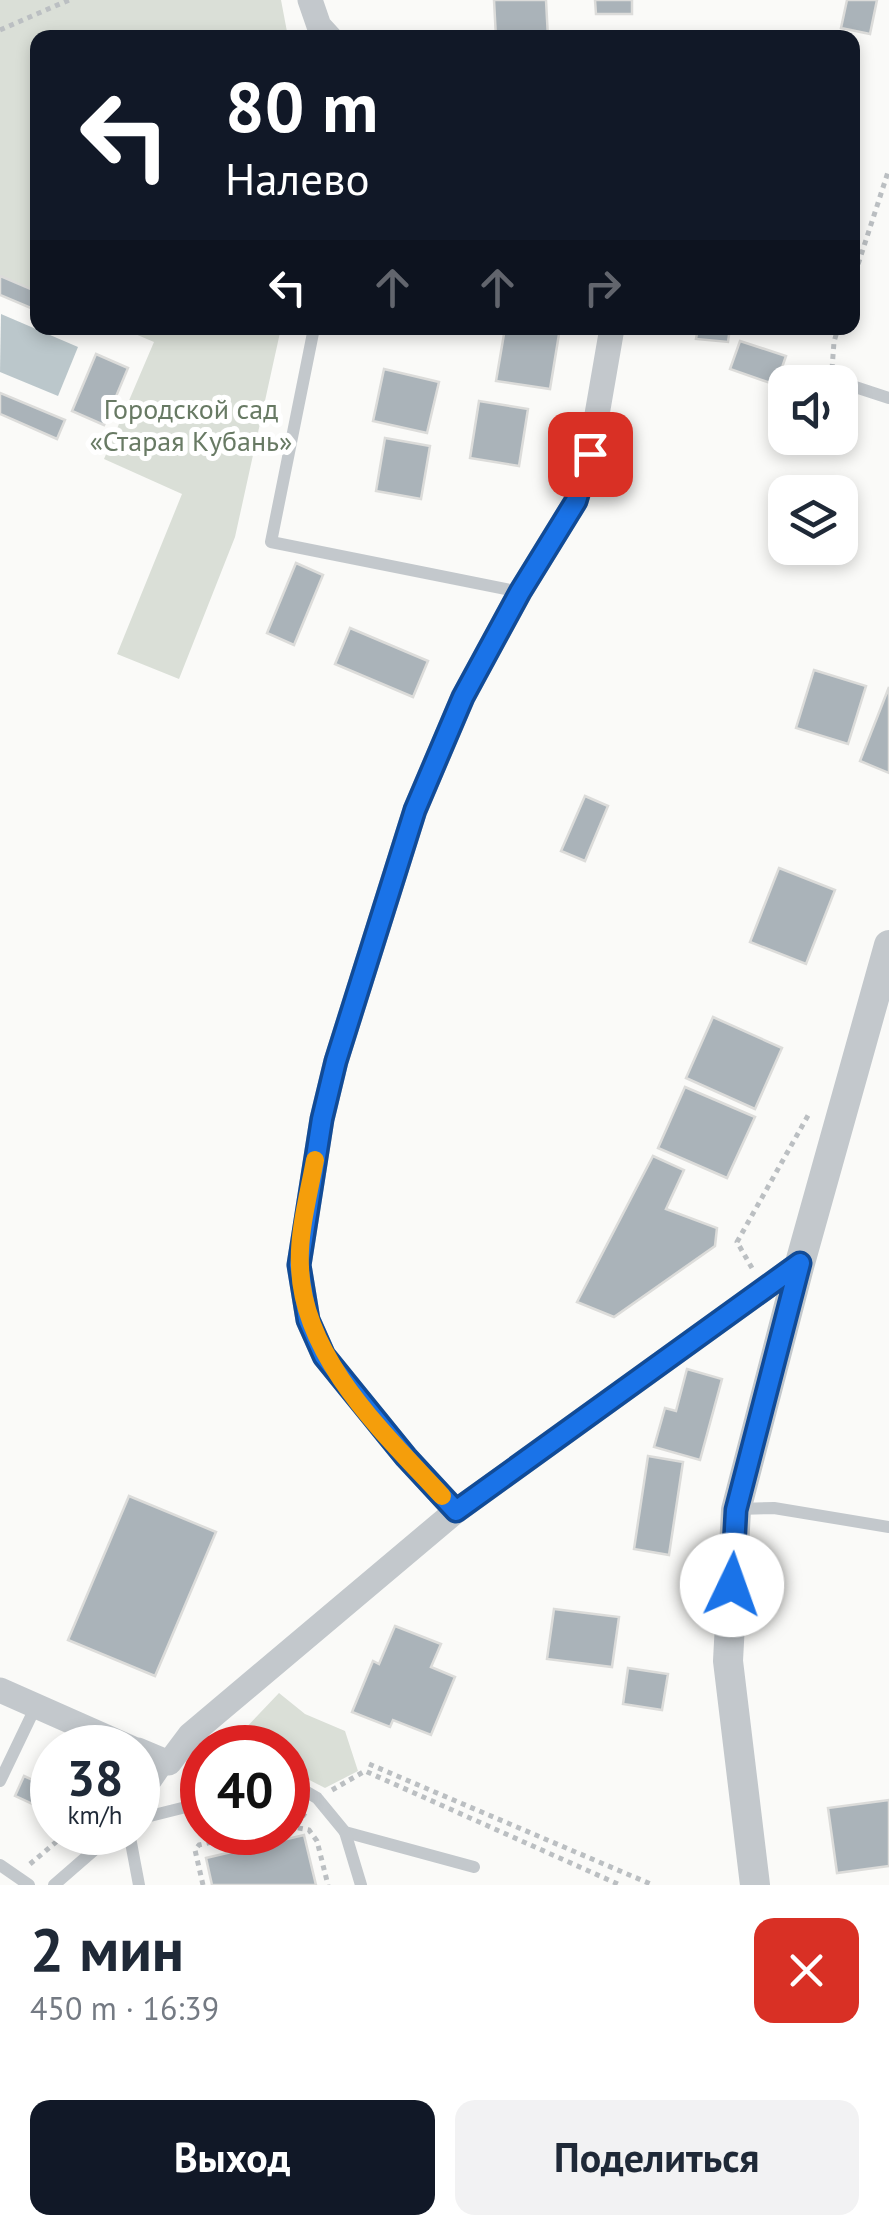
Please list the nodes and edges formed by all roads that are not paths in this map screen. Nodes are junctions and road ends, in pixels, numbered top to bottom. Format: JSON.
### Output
{"nodes":[{"id":1,"x":310,"y":0,"type":"edge"},
{"id":2,"x":323,"y":30,"type":"edge"},
{"id":3,"x":313,"y":335,"type":"edge"},
{"id":4,"x":611,"y":335,"type":"edge"},
{"id":5,"x":858,"y":388,"type":"edge"},
{"id":6,"x":889,"y":398,"type":"edge"},
{"id":7,"x":520,"y":592,"type":"junction"},
{"id":8,"x":889,"y":945,"type":"edge"},
{"id":9,"x":881,"y":1001,"type":"edge"},
{"id":10,"x":800,"y":1263,"type":"junction"},
{"id":11,"x":736,"y":1510,"type":"junction"},
{"id":12,"x":456,"y":1511,"type":"junction"},
{"id":13,"x":889,"y":1527,"type":"edge"},
{"id":14,"x":0,"y":1690,"type":"edge"},
{"id":15,"x":36,"y":1706,"type":"junction"},
{"id":16,"x":79,"y":1725,"type":"edge"},
{"id":17,"x":201,"y":1725,"type":"edge"},
{"id":18,"x":180,"y":1747,"type":"edge"},
{"id":19,"x":160,"y":1760,"type":"edge"},
{"id":20,"x":168,"y":1763,"type":"junction"},
{"id":21,"x":160,"y":1775,"type":"edge"},
{"id":22,"x":0,"y":1781,"type":"edge"},
{"id":23,"x":310,"y":1794,"type":"edge"},
{"id":24,"x":345,"y":1832,"type":"junction"},
{"id":25,"x":89,"y":1855,"type":"edge"},
{"id":26,"x":133,"y":1855,"type":"edge"},
{"id":27,"x":0,"y":1865,"type":"edge"},
{"id":28,"x":474,"y":1866,"type":"dead end"},
{"id":29,"x":29,"y":1885,"type":"edge"},
{"id":30,"x":54,"y":1885,"type":"edge"},
{"id":31,"x":138,"y":1885,"type":"edge"},
{"id":32,"x":361,"y":1885,"type":"edge"},
{"id":33,"x":756,"y":1885,"type":"edge"}],
"edges":[{"from":1,"to":2,"type":"street"},
{"from":3,"to":7,"type":"lane"},
{"from":4,"to":7,"type":"street"},
{"from":5,"to":6,"type":"lane"},
{"from":7,"to":12,"type":"street"},
{"from":8,"to":9,"type":"street"},
{"from":9,"to":10,"type":"street"},
{"from":10,"to":11,"type":"street"},
{"from":10,"to":12,"type":"street"},
{"from":11,"to":13,"type":"lane"},
{"from":11,"to":33,"type":"street"},
{"from":12,"to":17,"type":"street"},
{"from":14,"to":15,"type":"street"},
{"from":15,"to":16,"type":"street"},
{"from":15,"to":22,"type":"lane"},
{"from":18,"to":20,"type":"street"},
{"from":19,"to":20,"type":"street"},
{"from":20,"to":21,"type":"lane"},
{"from":23,"to":24,"type":"lane"},
{"from":24,"to":28,"type":"lane"},
{"from":24,"to":32,"type":"lane"},
{"from":25,"to":30,"type":"lane"},
{"from":26,"to":31,"type":"lane"},
{"from":27,"to":29,"type":"lane"}]}
